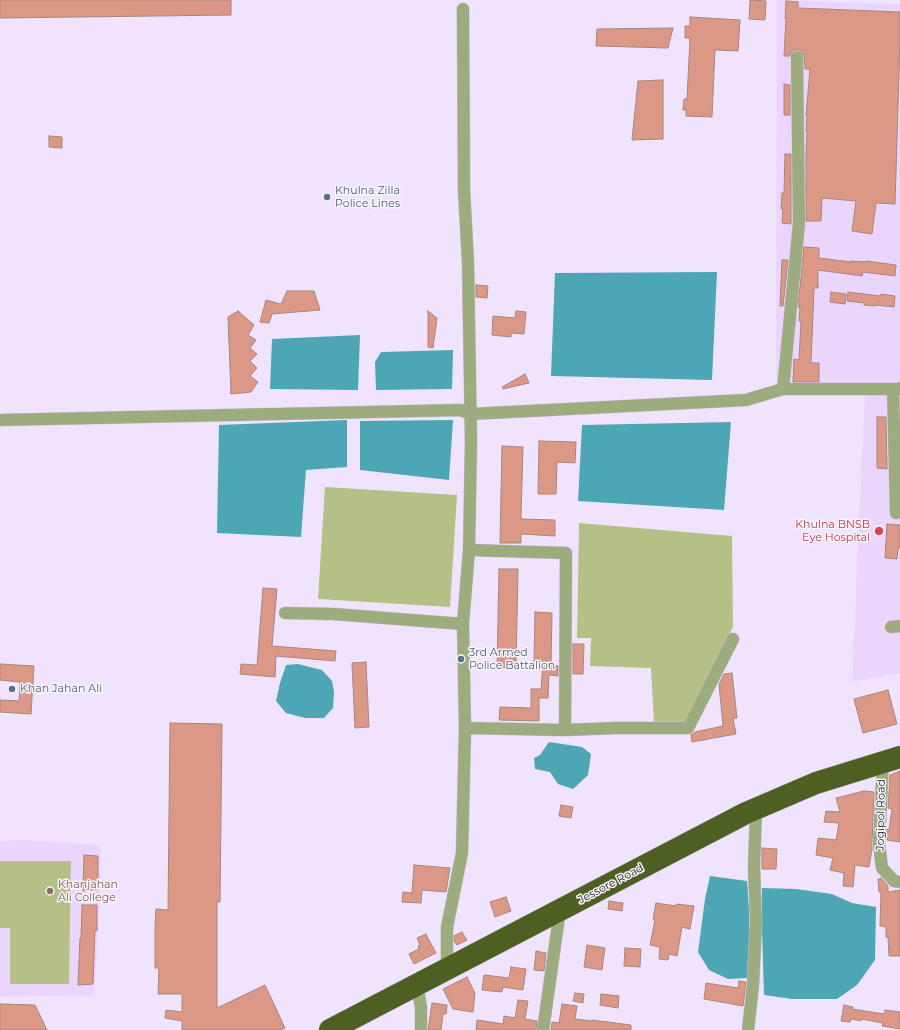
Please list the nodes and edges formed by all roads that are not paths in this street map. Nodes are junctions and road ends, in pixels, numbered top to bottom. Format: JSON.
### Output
{"nodes":[{"id":1,"x":463,"y":9,"type":"dead end"},
{"id":2,"x":797,"y":57,"type":"dead end"},
{"id":3,"x":897,"y":388,"type":"edge"},
{"id":4,"x":783,"y":389,"type":"junction"},
{"id":5,"x":470,"y":414,"type":"junction"},
{"id":6,"x":0,"y":420,"type":"edge"},
{"id":7,"x":896,"y":513,"type":"dead end"},
{"id":8,"x":469,"y":550,"type":"junction"},
{"id":9,"x":285,"y":613,"type":"dead end"},
{"id":10,"x":463,"y":624,"type":"junction"},
{"id":11,"x":733,"y":639,"type":"dead end"},
{"id":12,"x":465,"y":728,"type":"junction"},
{"id":13,"x":565,"y":730,"type":"junction"},
{"id":14,"x":891,"y":760,"type":"edge"},
{"id":15,"x":756,"y":809,"type":"junction"},
{"id":16,"x":900,"y":882,"type":"edge"},
{"id":17,"x":560,"y":910,"type":"junction"},
{"id":18,"x":447,"y":969,"type":"junction"},
{"id":19,"x":417,"y":984,"type":"junction"},
{"id":20,"x":330,"y":1030,"type":"edge"},
{"id":21,"x":421,"y":1030,"type":"edge"},
{"id":22,"x":542,"y":1030,"type":"edge"},
{"id":23,"x":748,"y":1030,"type":"edge"}],
"edges":[{"from":1,"to":5,"type":"street"},
{"from":2,"to":4,"type":"street"},
{"from":3,"to":4,"type":"street"},
{"from":3,"to":7,"type":"street"},
{"from":4,"to":5,"type":"street"},
{"from":5,"to":6,"type":"street"},
{"from":5,"to":8,"type":"street"},
{"from":8,"to":10,"type":"street"},
{"from":8,"to":13,"type":"street"},
{"from":9,"to":10,"type":"street"},
{"from":10,"to":12,"type":"street"},
{"from":11,"to":13,"type":"street"},
{"from":12,"to":13,"type":"street"},
{"from":12,"to":18,"type":"street"},
{"from":14,"to":15,"type":"highway","name":"Jessore Road"},
{"from":14,"to":16,"type":"street","name":"Jogipol Road"},
{"from":15,"to":17,"type":"highway","name":"Jessore Road"},
{"from":15,"to":23,"type":"street"},
{"from":17,"to":18,"type":"highway","name":"Jessore Road"},
{"from":17,"to":22,"type":"street"},
{"from":18,"to":19,"type":"highway","name":"Jessore Road"},
{"from":19,"to":20,"type":"highway","name":"Jessore Road"},
{"from":19,"to":21,"type":"street"}]}
